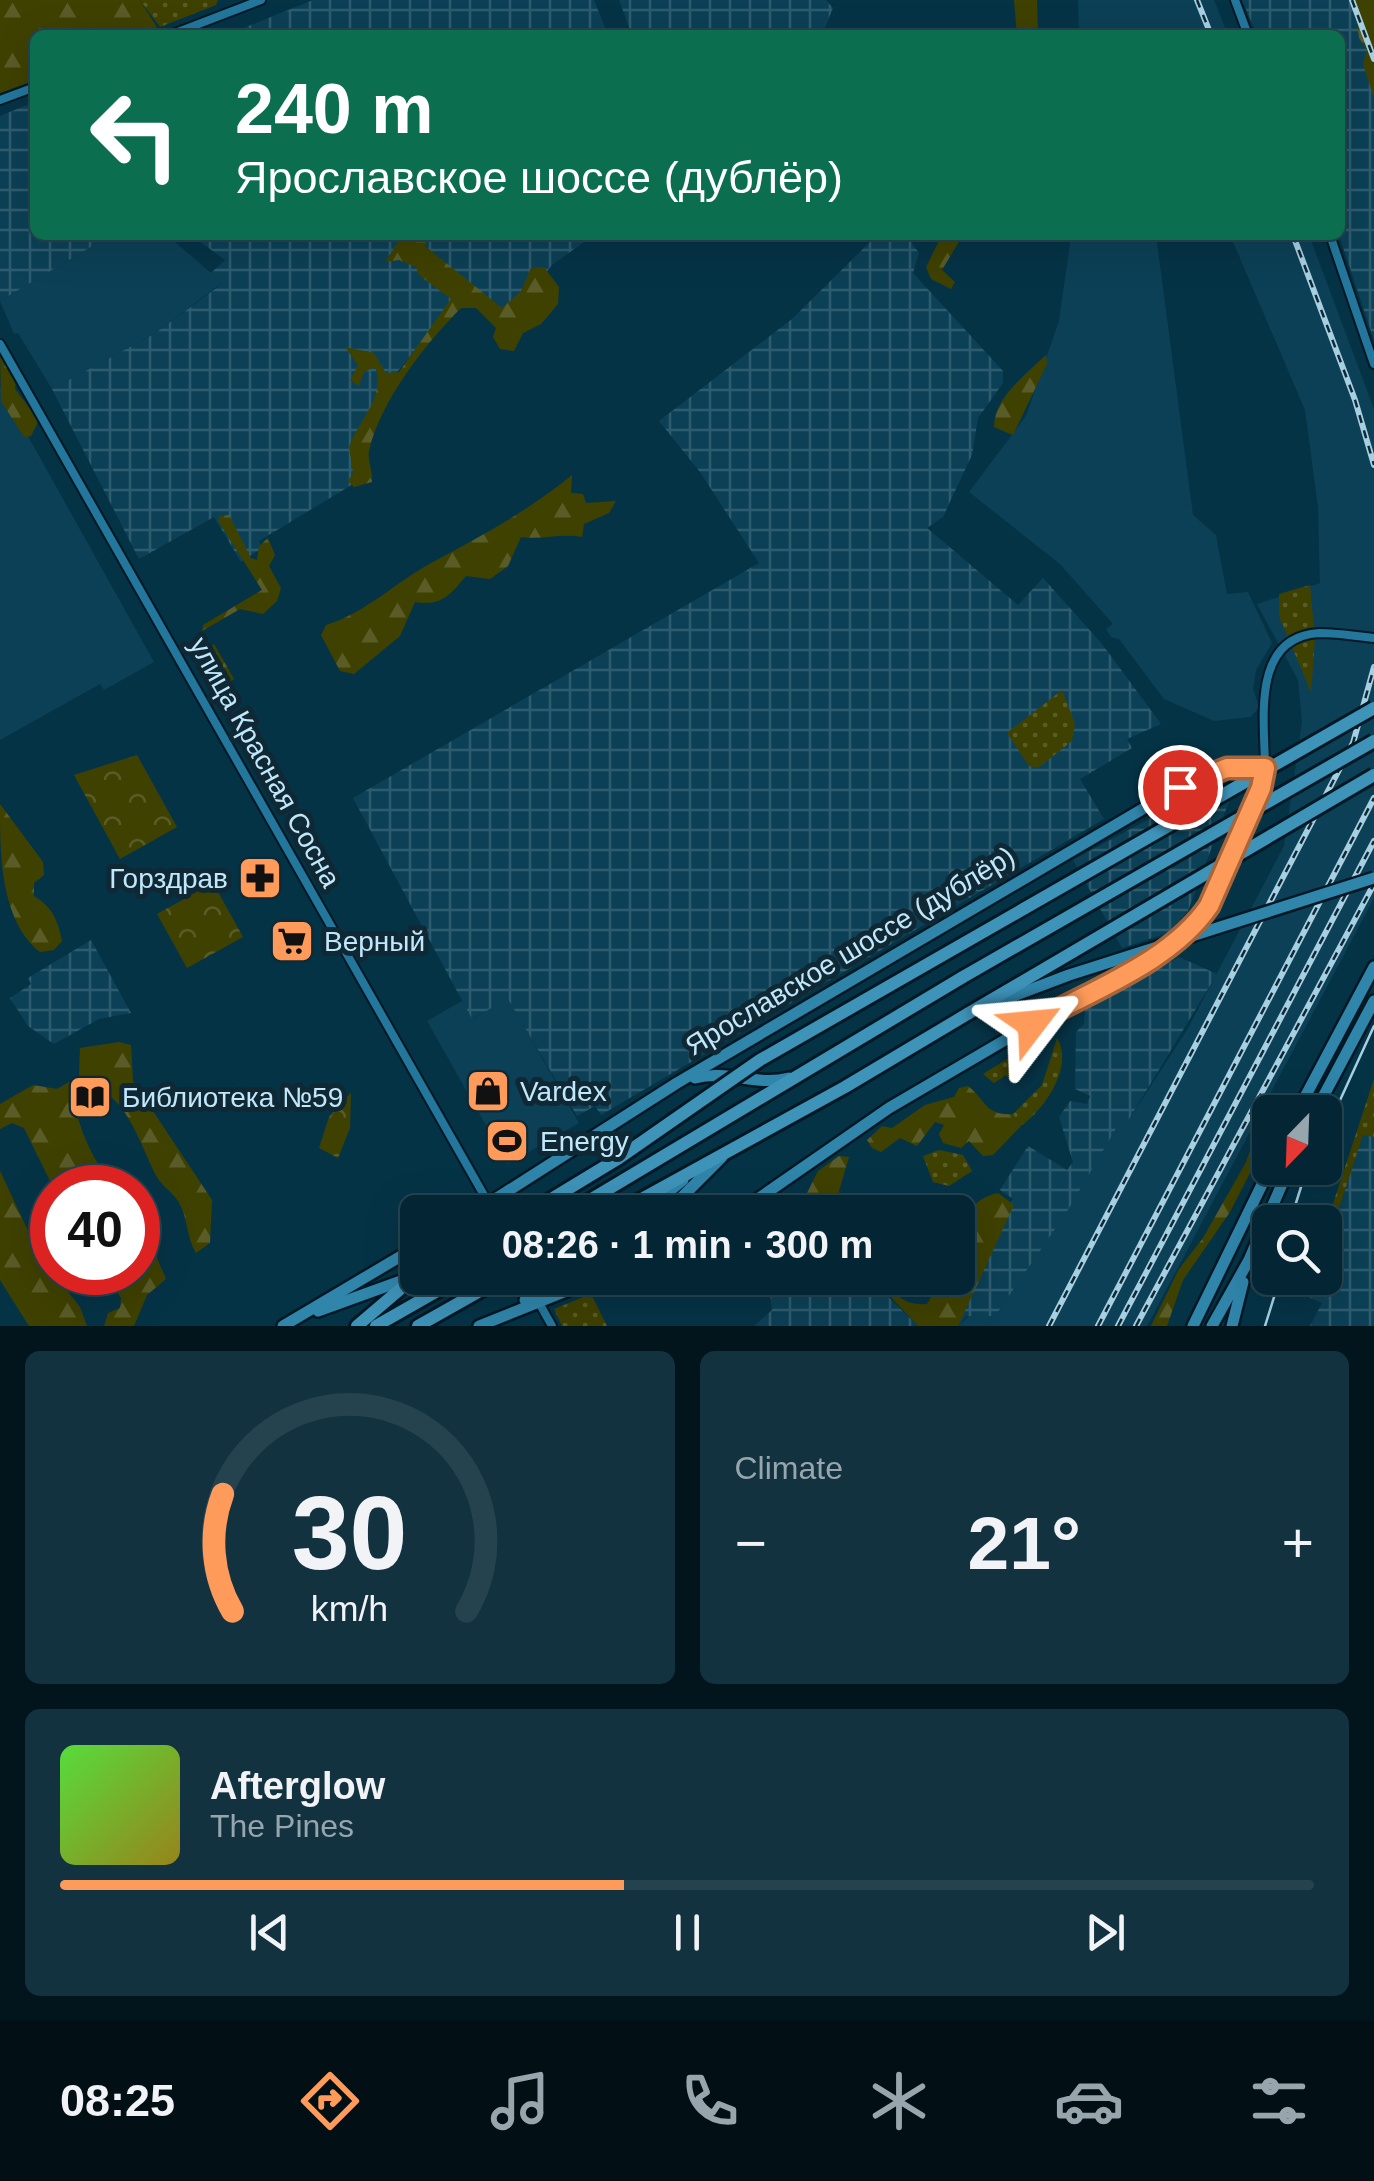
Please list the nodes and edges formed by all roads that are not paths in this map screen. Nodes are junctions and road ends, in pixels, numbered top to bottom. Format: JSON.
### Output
{"nodes":[{"id":1,"x":261,"y":0,"type":"edge"},
{"id":2,"x":1235,"y":0,"type":"edge"},
{"id":3,"x":183,"y":30,"type":"edge"},
{"id":4,"x":1246,"y":30,"type":"edge"},
{"id":5,"x":30,"y":89,"type":"edge"},
{"id":6,"x":0,"y":100,"type":"edge"},
{"id":7,"x":1332,"y":240,"type":"edge"},
{"id":8,"x":0,"y":344,"type":"edge"},
{"id":9,"x":1374,"y":364,"type":"edge"},
{"id":10,"x":1374,"y":638,"type":"edge"},
{"id":11,"x":1374,"y":708,"type":"edge"},
{"id":12,"x":1374,"y":741,"type":"edge"},
{"id":13,"x":1265,"y":762,"type":"junction"},
{"id":14,"x":1374,"y":775,"type":"edge"},
{"id":15,"x":1374,"y":878,"type":"edge"},
{"id":16,"x":1374,"y":967,"type":"edge"},
{"id":17,"x":1374,"y":1001,"type":"edge"},
{"id":18,"x":969,"y":1012,"type":"junction"},
{"id":19,"x":798,"y":1076,"type":"junction"},
{"id":20,"x":677,"y":1083,"type":"junction"},
{"id":21,"x":1306,"y":1095,"type":"edge"},
{"id":22,"x":1324,"y":1095,"type":"edge"},
{"id":23,"x":726,"y":1153,"type":"junction"},
{"id":24,"x":697,"y":1169,"type":"junction"},
{"id":25,"x":1262,"y":1185,"type":"edge"},
{"id":26,"x":1282,"y":1185,"type":"edge"},
{"id":27,"x":484,"y":1195,"type":"edge"},
{"id":28,"x":503,"y":1195,"type":"edge"},
{"id":29,"x":558,"y":1195,"type":"edge"},
{"id":30,"x":598,"y":1195,"type":"edge"},
{"id":31,"x":649,"y":1195,"type":"edge"},
{"id":32,"x":665,"y":1195,"type":"edge"},
{"id":33,"x":682,"y":1195,"type":"edge"},
{"id":34,"x":764,"y":1195,"type":"edge"},
{"id":35,"x":400,"y":1257,"type":"edge"},
{"id":36,"x":1249,"y":1260,"type":"junction"},
{"id":37,"x":400,"y":1280,"type":"edge"},
{"id":38,"x":400,"y":1287,"type":"edge"},
{"id":39,"x":1210,"y":1294,"type":"junction"},
{"id":40,"x":430,"y":1295,"type":"edge"},
{"id":41,"x":472,"y":1295,"type":"edge"},
{"id":42,"x":533,"y":1295,"type":"edge"},
{"id":43,"x":554,"y":1295,"type":"edge"},
{"id":44,"x":538,"y":1301,"type":"junction"},
{"id":45,"x":509,"y":1311,"type":"junction"},
{"id":46,"x":289,"y":1323,"type":"edge"},
{"id":47,"x":356,"y":1326,"type":"edge"},
{"id":48,"x":376,"y":1326,"type":"edge"},
{"id":49,"x":418,"y":1326,"type":"edge"},
{"id":50,"x":479,"y":1326,"type":"edge"},
{"id":51,"x":552,"y":1326,"type":"edge"},
{"id":52,"x":1193,"y":1326,"type":"edge"},
{"id":53,"x":1208,"y":1326,"type":"edge"},
{"id":54,"x":1232,"y":1326,"type":"edge"}],
"edges":[{"from":1,"to":3,"type":"street"},
{"from":2,"to":4,"type":"street"},
{"from":5,"to":6,"type":"street"},
{"from":7,"to":9,"type":"street"},
{"from":8,"to":27,"type":"street","name":"улица Красная Сосна"},
{"from":10,"to":13,"type":"street"},
{"from":11,"to":29,"type":"main road","bridge":true},
{"from":12,"to":19,"type":"main road","bridge":true},
{"from":13,"to":20,"type":"street","name":"Ярославское шоссе (дублёр)"},
{"from":13,"to":34,"type":"street"},
{"from":14,"to":18,"type":"main road","bridge":true},
{"from":15,"to":18,"type":"street","bridge":true},
{"from":16,"to":21,"type":"street"},
{"from":17,"to":22,"type":"street"},
{"from":18,"to":23,"type":"main road"},
{"from":19,"to":20,"type":"street"},
{"from":19,"to":30,"type":"main road"},
{"from":20,"to":28,"type":"street","name":"Ярославское шоссе (дублёр)"},
{"from":23,"to":24,"type":"main road"},
{"from":23,"to":33,"type":"street"},
{"from":24,"to":31,"type":"main road"},
{"from":24,"to":32,"type":"street"},
{"from":25,"to":39,"type":"street"},
{"from":26,"to":36,"type":"street"},
{"from":35,"to":46,"type":"street"},
{"from":36,"to":53,"type":"street"},
{"from":36,"to":54,"type":"street"},
{"from":37,"to":46,"type":"street"},
{"from":38,"to":47,"type":"main road"},
{"from":39,"to":52,"type":"street"},
{"from":39,"to":53,"type":"street"},
{"from":40,"to":48,"type":"main road"},
{"from":41,"to":49,"type":"main road"},
{"from":42,"to":45,"type":"street"},
{"from":43,"to":44,"type":"street"},
{"from":44,"to":45,"type":"street"},
{"from":44,"to":51,"type":"street"},
{"from":45,"to":50,"type":"street"}]}
